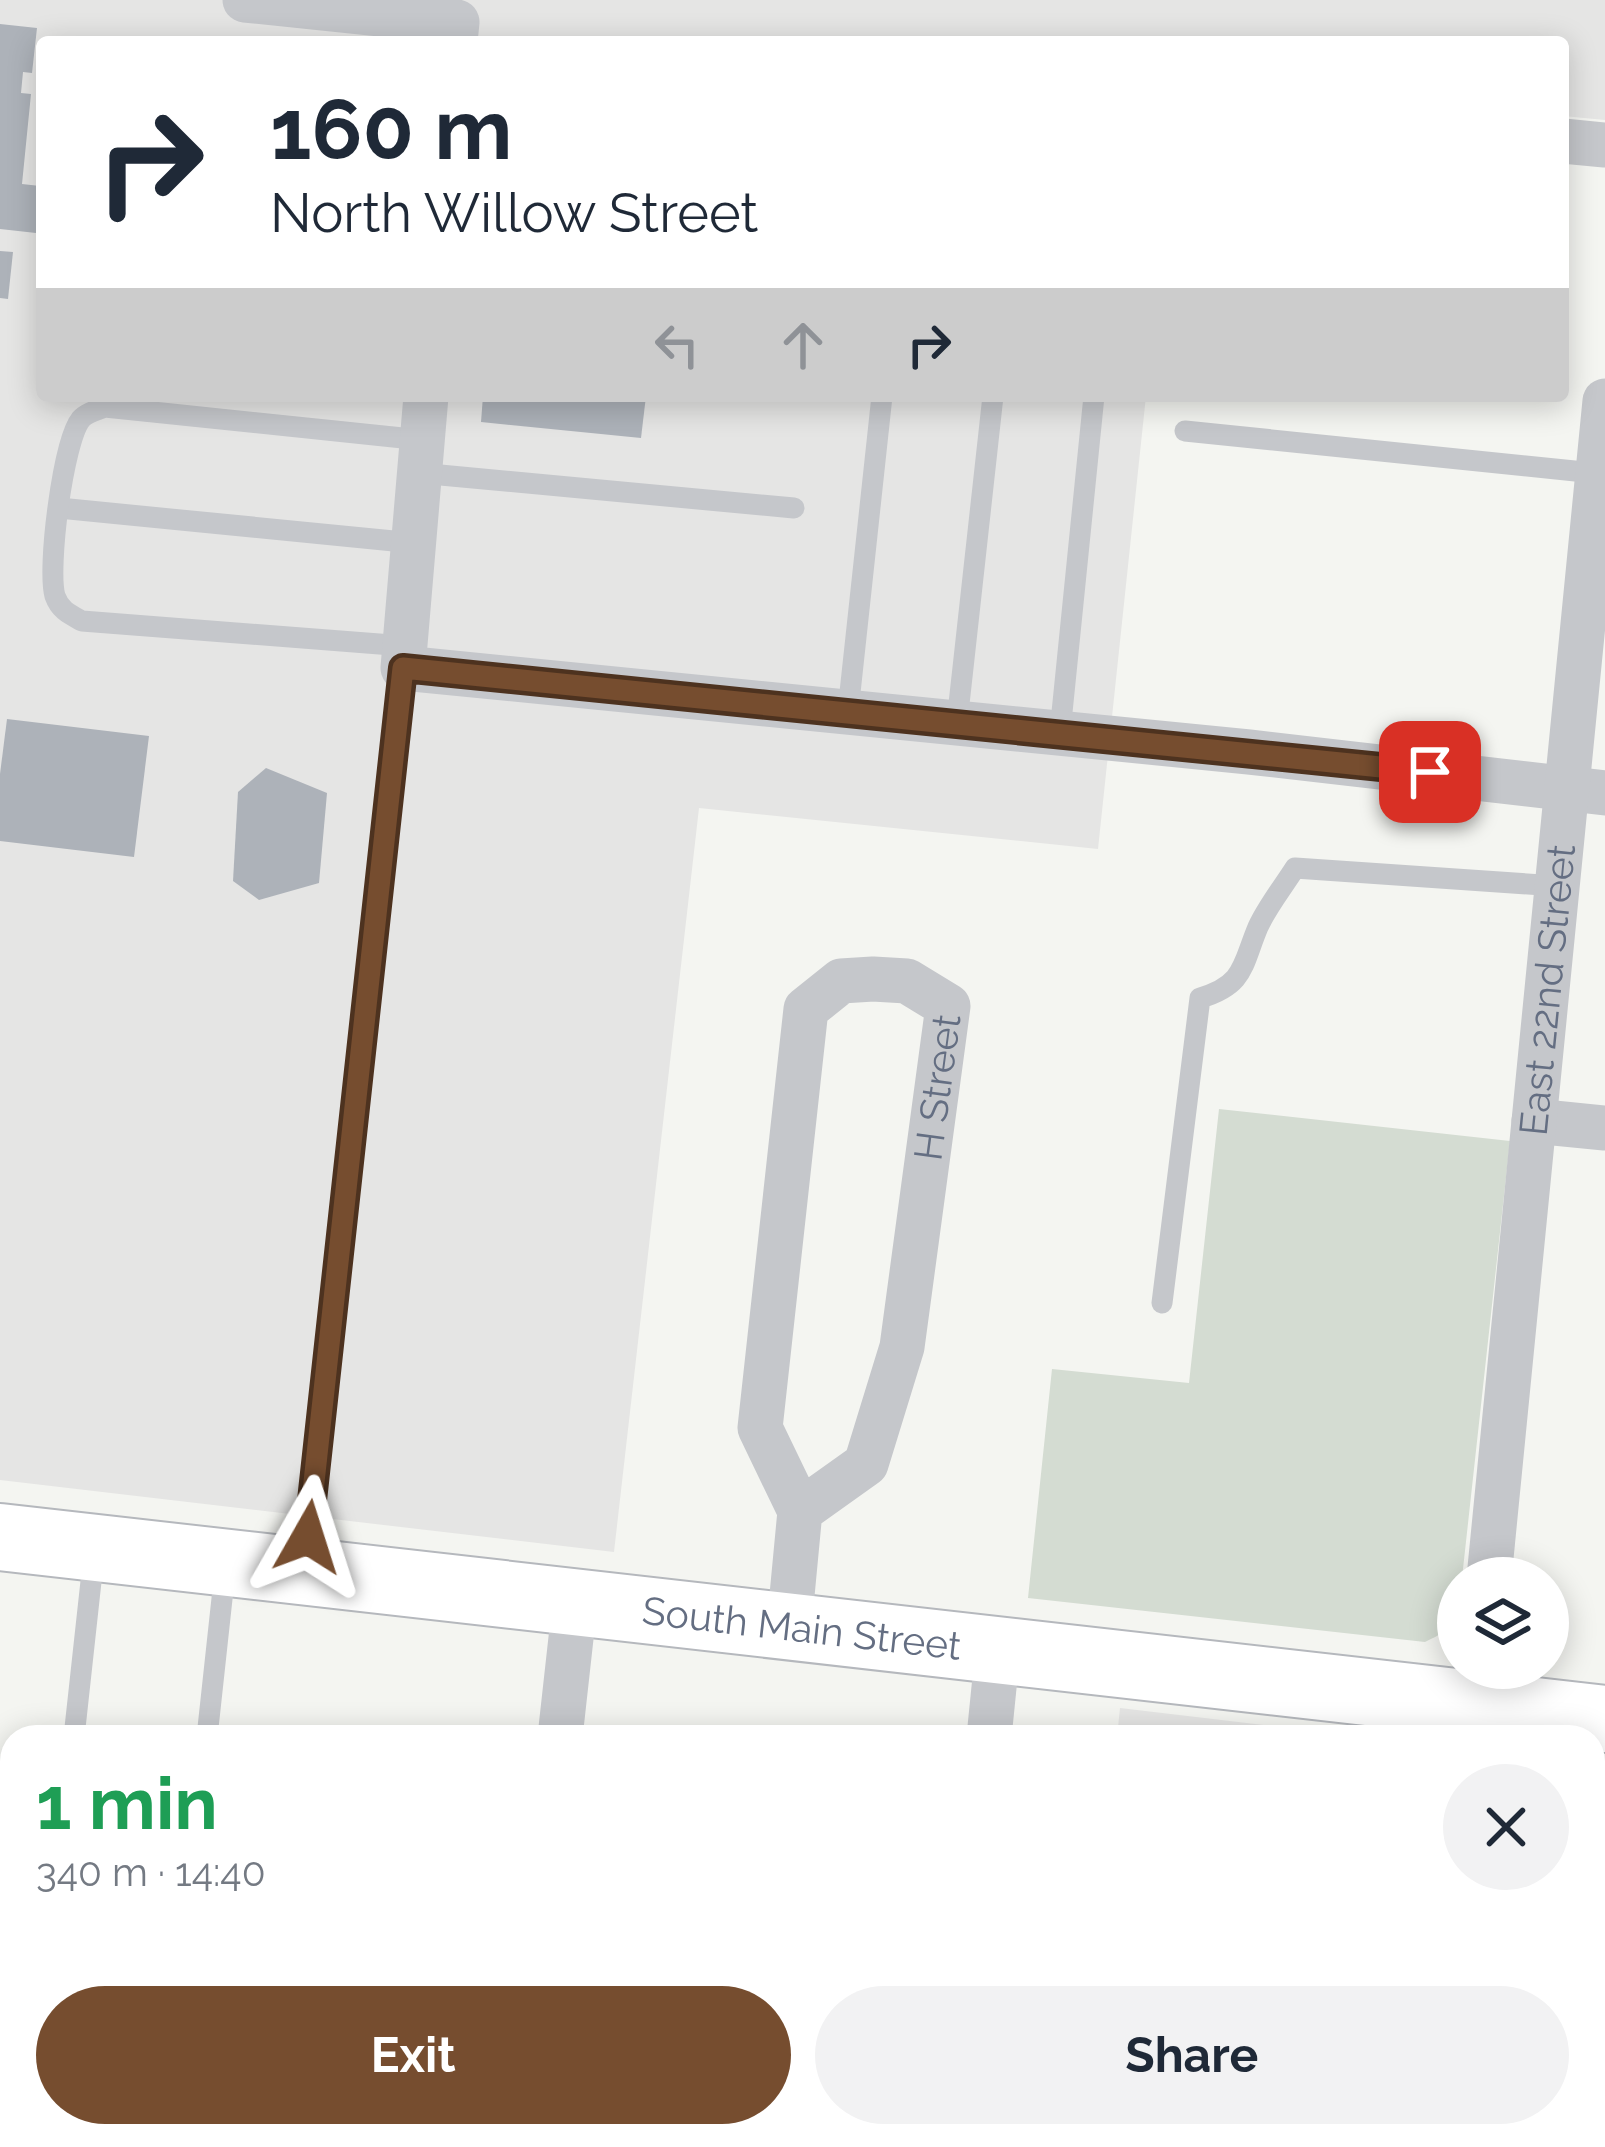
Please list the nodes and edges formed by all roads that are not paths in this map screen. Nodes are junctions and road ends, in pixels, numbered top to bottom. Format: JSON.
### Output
{"nodes":[{"id":1,"x":245,"y":0,"type":"edge"},
{"id":2,"x":456,"y":36,"type":"edge"},
{"id":3,"x":1569,"y":142,"type":"edge"},
{"id":4,"x":1605,"y":145,"type":"edge"},
{"id":5,"x":1605,"y":401,"type":"edge"},
{"id":6,"x":881,"y":402,"type":"edge"},
{"id":7,"x":992,"y":402,"type":"edge"},
{"id":8,"x":1093,"y":402,"type":"edge"},
{"id":9,"x":1185,"y":431,"type":"dead end"},
{"id":10,"x":422,"y":436,"type":"edge"},
{"id":11,"x":1601,"y":473,"type":"edge"},
{"id":12,"x":59,"y":508,"type":"junction"},
{"id":13,"x":794,"y":508,"type":"dead end"},
{"id":14,"x":414,"y":543,"type":"junction"},
{"id":15,"x":404,"y":657,"type":"junction"},
{"id":16,"x":848,"y":711,"type":"junction"},
{"id":17,"x":957,"y":722,"type":"junction"},
{"id":18,"x":1060,"y":732,"type":"junction"},
{"id":19,"x":1586,"y":790,"type":"edge"},
{"id":20,"x":1557,"y":886,"type":"junction"},
{"id":21,"x":1534,"y":1121,"type":"junction"},
{"id":22,"x":1605,"y":1128,"type":"edge"},
{"id":23,"x":1162,"y":1303,"type":"dead end"},
{"id":24,"x":800,"y":1510,"type":"junction"},
{"id":25,"x":0,"y":1537,"type":"edge"},
{"id":26,"x":95,"y":1547,"type":"junction"},
{"id":27,"x":1491,"y":1557,"type":"edge"},
{"id":28,"x":226,"y":1562,"type":"junction"},
{"id":29,"x":304,"y":1571,"type":"junction"},
{"id":30,"x":575,"y":1602,"type":"junction"},
{"id":31,"x":789,"y":1627,"type":"junction"},
{"id":32,"x":998,"y":1648,"type":"junction"},
{"id":33,"x":1447,"y":1702,"type":"edge"},
{"id":34,"x":1605,"y":1719,"type":"edge"},
{"id":35,"x":75,"y":1725,"type":"edge"},
{"id":36,"x":208,"y":1725,"type":"edge"},
{"id":37,"x":561,"y":1725,"type":"edge"},
{"id":38,"x":990,"y":1725,"type":"edge"}],
"edges":[{"from":1,"to":2,"type":"street"},
{"from":3,"to":4,"type":"street"},
{"from":5,"to":11,"type":"street","name":"East 22nd Street"},
{"from":6,"to":16,"type":"lane"},
{"from":7,"to":17,"type":"lane"},
{"from":8,"to":18,"type":"lane"},
{"from":9,"to":11,"type":"lane"},
{"from":10,"to":12,"type":"lane"},
{"from":10,"to":13,"type":"lane"},
{"from":10,"to":14,"type":"street"},
{"from":11,"to":19,"type":"street","name":"East 22nd Street"},
{"from":12,"to":14,"type":"lane"},
{"from":12,"to":15,"type":"lane"},
{"from":14,"to":15,"type":"street"},
{"from":15,"to":16,"type":"street"},
{"from":15,"to":29,"type":"lane"},
{"from":16,"to":17,"type":"street"},
{"from":17,"to":18,"type":"street"},
{"from":18,"to":19,"type":"street"},
{"from":19,"to":20,"type":"street","name":"East 22nd Street"},
{"from":20,"to":21,"type":"street","name":"East 22nd Street"},
{"from":20,"to":23,"type":"lane"},
{"from":21,"to":22,"type":"street"},
{"from":21,"to":27,"type":"street","name":"East 22nd Street"},
{"from":24,"to":24,"type":"street","name":"H Street"},
{"from":24,"to":31,"type":"street"},
{"from":25,"to":26,"type":"main road","name":"South Main Street"},
{"from":26,"to":28,"type":"main road","name":"South Main Street"},
{"from":26,"to":35,"type":"lane"},
{"from":28,"to":29,"type":"main road","name":"South Main Street"},
{"from":28,"to":36,"type":"lane"},
{"from":29,"to":30,"type":"main road","name":"South Main Street"},
{"from":30,"to":31,"type":"main road","name":"South Main Street"},
{"from":30,"to":37,"type":"street"},
{"from":31,"to":32,"type":"main road","name":"South Main Street"},
{"from":32,"to":33,"type":"main road","name":"South Main Street"},
{"from":32,"to":38,"type":"street"},
{"from":33,"to":34,"type":"main road","name":"South Main Street"}]}
